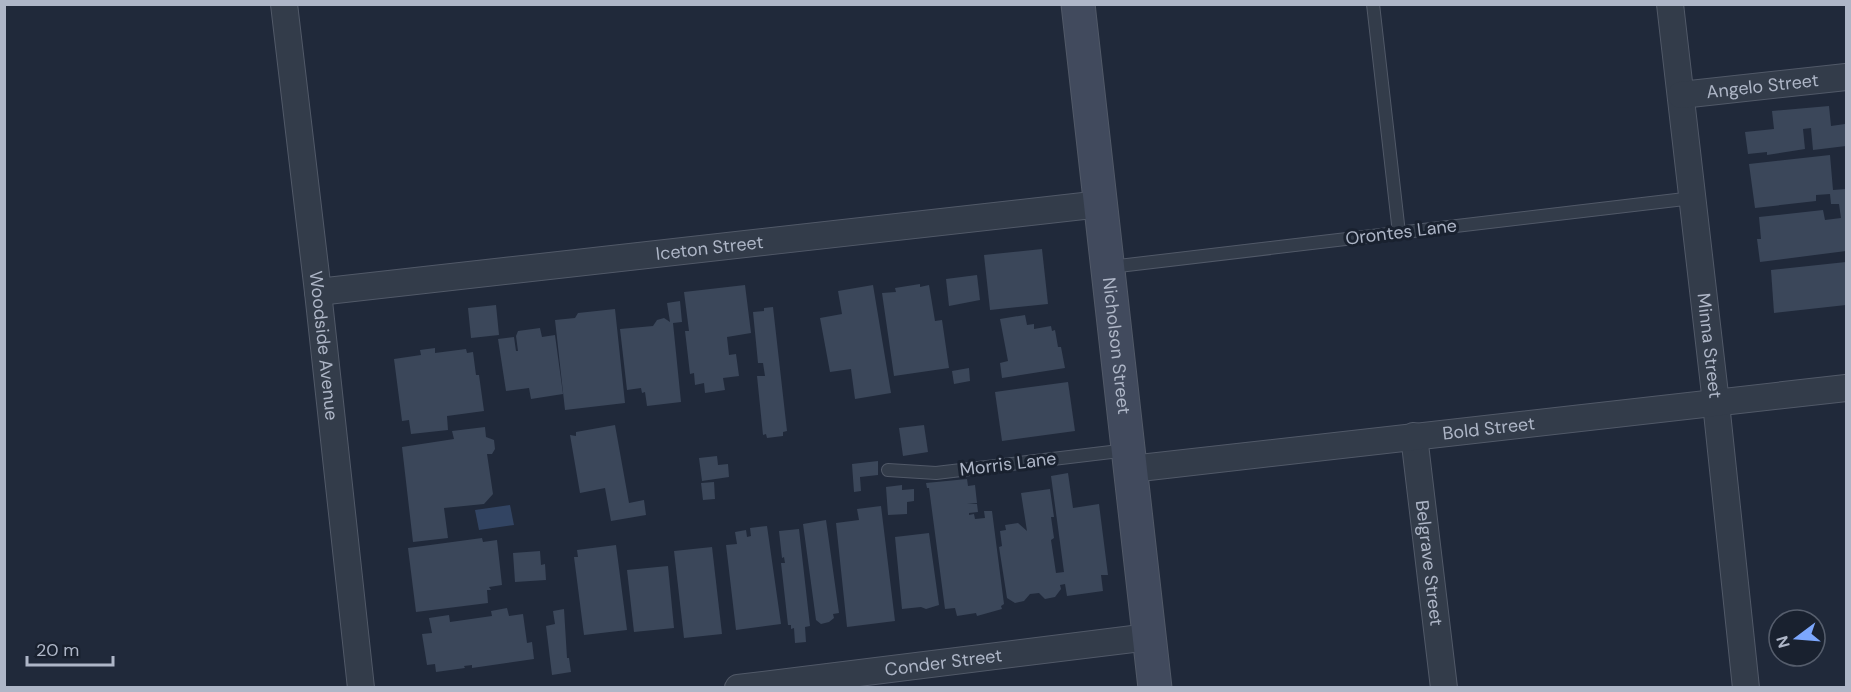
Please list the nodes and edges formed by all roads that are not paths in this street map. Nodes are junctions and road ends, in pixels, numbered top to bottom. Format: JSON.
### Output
{"nodes":[{"id":1,"x":284,"y":4,"type":"edge"},
{"id":2,"x":1078,"y":4,"type":"edge"},
{"id":3,"x":1373,"y":4,"type":"edge"},
{"id":4,"x":1670,"y":4,"type":"edge"},
{"id":5,"x":1846,"y":77,"type":"edge"},
{"id":6,"x":1681,"y":95,"type":"junction"},
{"id":7,"x":1693,"y":198,"type":"junction"},
{"id":8,"x":1101,"y":204,"type":"junction"},
{"id":9,"x":1399,"y":232,"type":"junction"},
{"id":10,"x":1109,"y":267,"type":"junction"},
{"id":11,"x":318,"y":292,"type":"junction"},
{"id":12,"x":1846,"y":387,"type":"edge"},
{"id":13,"x":1716,"y":403,"type":"junction"},
{"id":14,"x":1414,"y":436,"type":"junction"},
{"id":15,"x":1130,"y":459,"type":"junction"},
{"id":16,"x":888,"y":470,"type":"dead end"},
{"id":17,"x":1149,"y":637,"type":"junction"},
{"id":18,"x":361,"y":687,"type":"edge"},
{"id":19,"x":738,"y":687,"type":"edge"},
{"id":20,"x":1155,"y":687,"type":"edge"},
{"id":21,"x":1444,"y":687,"type":"edge"},
{"id":22,"x":1746,"y":687,"type":"edge"}],
"edges":[{"from":1,"to":11,"type":"street","name":"Woodside Avenue"},
{"from":2,"to":8,"type":"street","name":"Nicholson Street"},
{"from":3,"to":9,"type":"lane"},
{"from":4,"to":6,"type":"street","name":"Minna Street"},
{"from":5,"to":6,"type":"street","name":"Angelo Street"},
{"from":6,"to":7,"type":"street","name":"Minna Street"},
{"from":7,"to":9,"type":"lane","name":"Orontes Lane"},
{"from":7,"to":13,"type":"street","name":"Minna Street"},
{"from":8,"to":10,"type":"street","name":"Nicholson Street"},
{"from":8,"to":11,"type":"street","name":"Iceton Street"},
{"from":9,"to":10,"type":"lane","name":"Orontes Lane"},
{"from":10,"to":15,"type":"street","name":"Nicholson Street"},
{"from":11,"to":18,"type":"street","name":"Woodside Avenue"},
{"from":12,"to":13,"type":"street","name":"Bold Street"},
{"from":13,"to":14,"type":"street","name":"Bold Street"},
{"from":13,"to":22,"type":"street","name":"Minna Street"},
{"from":14,"to":15,"type":"street","name":"Bold Street"},
{"from":14,"to":21,"type":"street","name":"Belgrave Street"},
{"from":15,"to":16,"type":"lane","name":"Morris Lane"},
{"from":15,"to":17,"type":"street","name":"Nicholson Street"},
{"from":17,"to":19,"type":"street","name":"Conder Street"},
{"from":17,"to":20,"type":"street","name":"Nicholson Street"}]}
